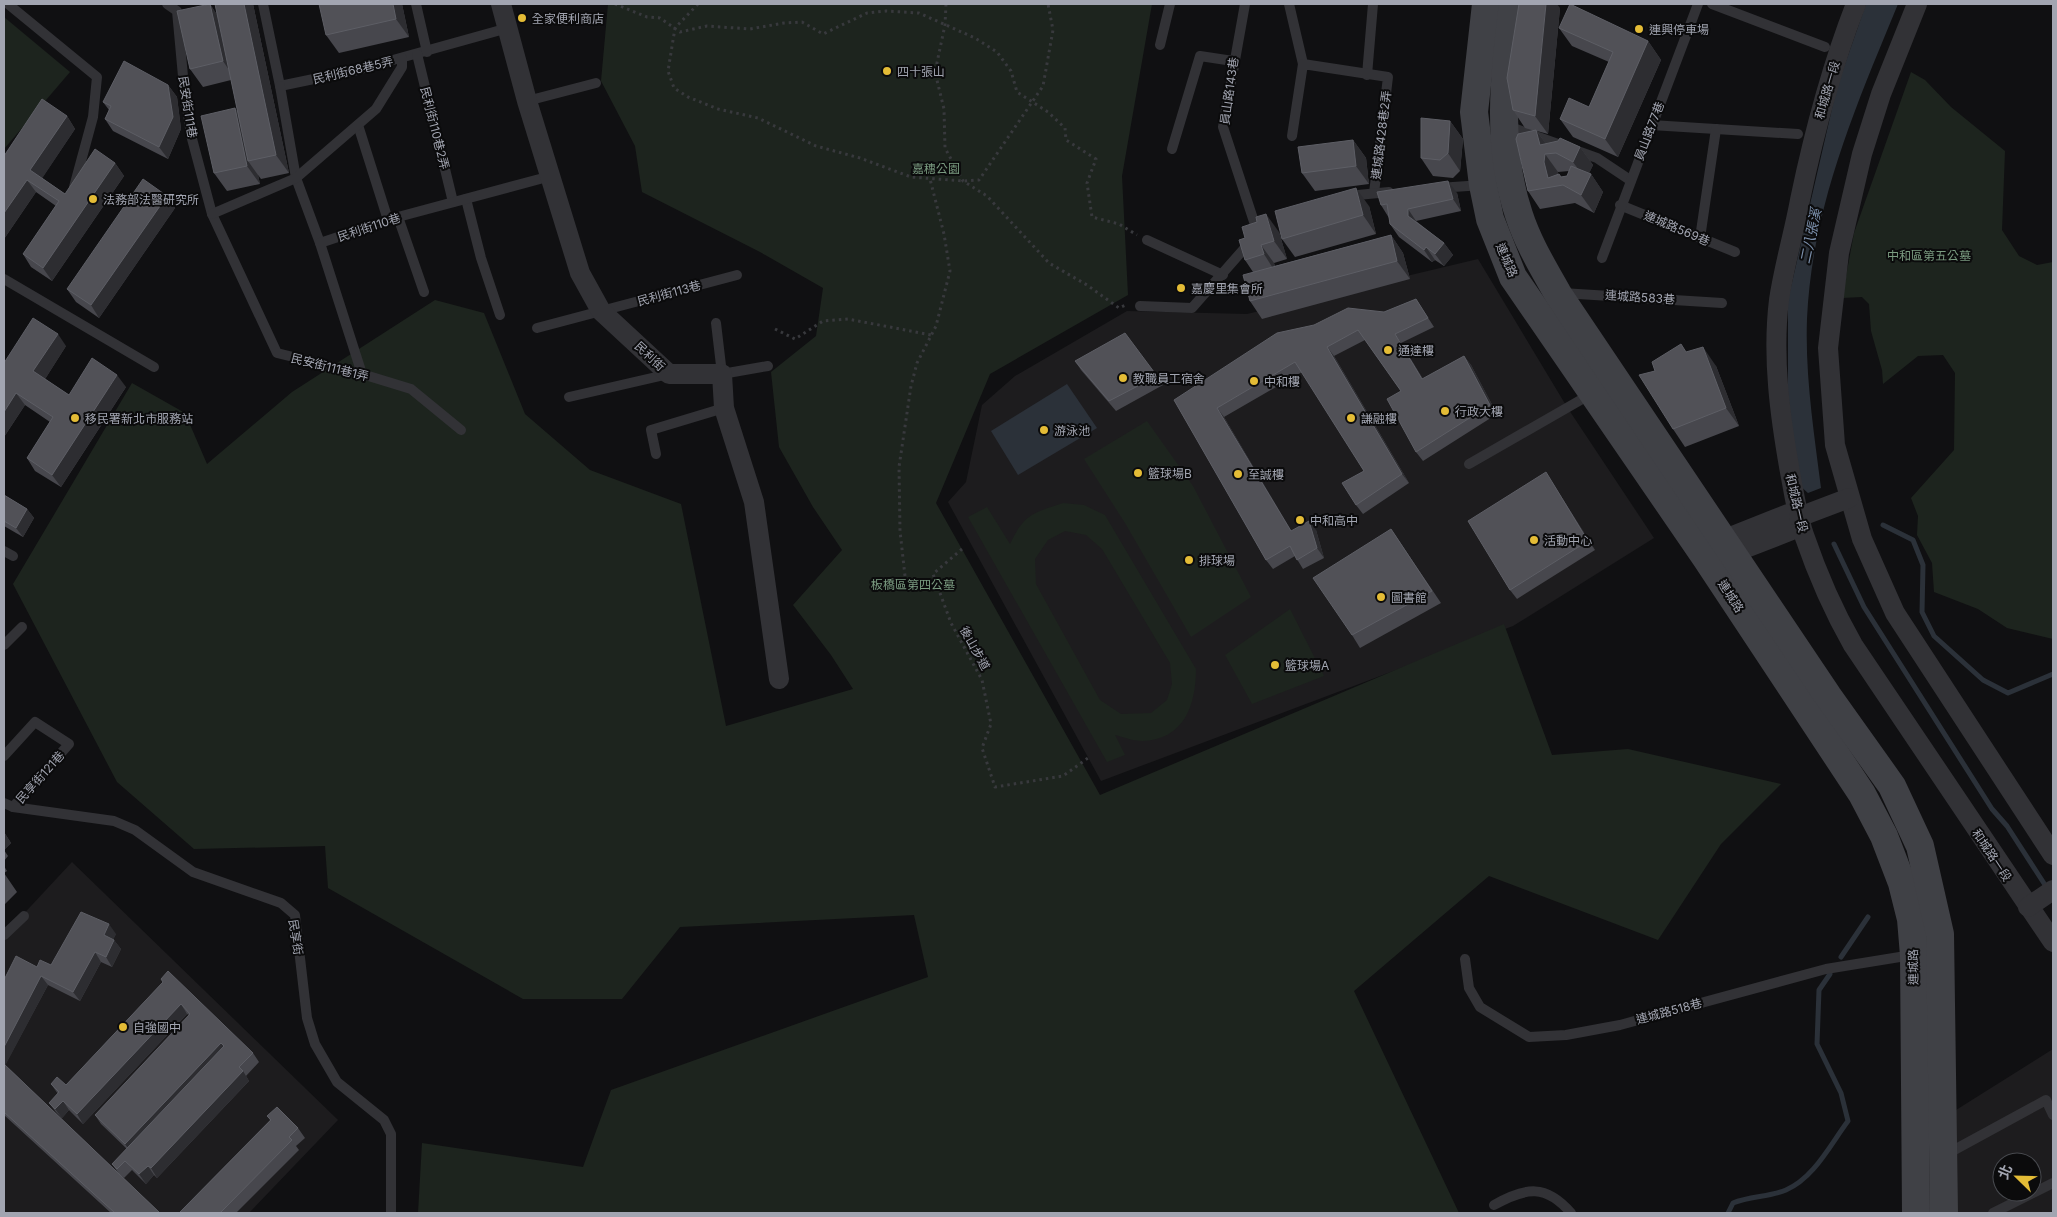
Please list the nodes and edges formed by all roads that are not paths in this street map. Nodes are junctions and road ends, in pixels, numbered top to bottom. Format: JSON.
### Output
{"nodes":[{"id":1,"x":8,"y":4,"type":"edge"},
{"id":2,"x":167,"y":4,"type":"edge"},
{"id":3,"x":263,"y":4,"type":"edge"},
{"id":4,"x":416,"y":4,"type":"edge"},
{"id":5,"x":501,"y":4,"type":"edge"},
{"id":6,"x":1170,"y":4,"type":"edge"},
{"id":7,"x":1245,"y":4,"type":"edge"},
{"id":8,"x":1289,"y":4,"type":"edge"},
{"id":9,"x":1373,"y":4,"type":"edge"},
{"id":10,"x":1486,"y":4,"type":"edge"},
{"id":11,"x":1513,"y":4,"type":"edge"},
{"id":12,"x":1698,"y":4,"type":"edge"},
{"id":13,"x":1712,"y":4,"type":"edge"},
{"id":14,"x":1856,"y":4,"type":"edge"},
{"id":15,"x":1917,"y":4,"type":"edge"},
{"id":16,"x":508,"y":28,"type":"junction"},
{"id":17,"x":1160,"y":45,"type":"dead end"},
{"id":18,"x":1825,"y":47,"type":"dead end"},
{"id":19,"x":422,"y":53,"type":"junction"},
{"id":20,"x":402,"y":58,"type":"junction"},
{"id":21,"x":1233,"y":61,"type":"junction"},
{"id":22,"x":1303,"y":64,"type":"junction"},
{"id":23,"x":1367,"y":75,"type":"junction"},
{"id":24,"x":596,"y":83,"type":"dead end"},
{"id":25,"x":280,"y":86,"type":"junction"},
{"id":26,"x":527,"y":101,"type":"junction"},
{"id":27,"x":358,"y":125,"type":"junction"},
{"id":28,"x":1504,"y":125,"type":"junction"},
{"id":29,"x":1651,"y":125,"type":"junction"},
{"id":30,"x":1716,"y":129,"type":"junction"},
{"id":31,"x":1798,"y":134,"type":"dead end"},
{"id":32,"x":1292,"y":136,"type":"dead end"},
{"id":33,"x":1172,"y":149,"type":"dead end"},
{"id":34,"x":551,"y":176,"type":"junction"},
{"id":35,"x":296,"y":178,"type":"junction"},
{"id":36,"x":1630,"y":180,"type":"junction"},
{"id":37,"x":1483,"y":185,"type":"junction"},
{"id":38,"x":74,"y":187,"type":"edge"},
{"id":39,"x":1430,"y":189,"type":"edge"},
{"id":40,"x":1402,"y":191,"type":"edge"},
{"id":41,"x":1374,"y":193,"type":"junction"},
{"id":42,"x":466,"y":199,"type":"junction"},
{"id":43,"x":1333,"y":200,"type":"edge"},
{"id":44,"x":453,"y":202,"type":"junction"},
{"id":45,"x":1620,"y":205,"type":"junction"},
{"id":46,"x":212,"y":214,"type":"junction"},
{"id":47,"x":393,"y":218,"type":"junction"},
{"id":48,"x":1269,"y":223,"type":"edge"},
{"id":49,"x":1258,"y":234,"type":"junction"},
{"id":50,"x":1700,"y":238,"type":"junction"},
{"id":51,"x":1146,"y":240,"type":"road end"},
{"id":52,"x":320,"y":243,"type":"junction"},
{"id":53,"x":1734,"y":252,"type":"dead end"},
{"id":54,"x":1602,"y":258,"type":"dead end"},
{"id":55,"x":737,"y":275,"type":"dead end"},
{"id":56,"x":1223,"y":275,"type":"junction"},
{"id":57,"x":4,"y":279,"type":"edge"},
{"id":58,"x":424,"y":292,"type":"dead end"},
{"id":59,"x":1558,"y":294,"type":"junction"},
{"id":60,"x":1722,"y":303,"type":"dead end"},
{"id":61,"x":1140,"y":306,"type":"road end"},
{"id":62,"x":602,"y":311,"type":"junction"},
{"id":63,"x":500,"y":315,"type":"dead end"},
{"id":64,"x":716,"y":323,"type":"dead end"},
{"id":65,"x":537,"y":328,"type":"dead end"},
{"id":66,"x":768,"y":366,"type":"dead end"},
{"id":67,"x":154,"y":367,"type":"dead end"},
{"id":68,"x":362,"y":374,"type":"junction"},
{"id":69,"x":669,"y":374,"type":"junction"},
{"id":70,"x":722,"y":374,"type":"junction"},
{"id":71,"x":1604,"y":386,"type":"junction"},
{"id":72,"x":570,"y":397,"type":"dead end"},
{"id":73,"x":724,"y":408,"type":"junction"},
{"id":74,"x":460,"y":430,"type":"dead end"},
{"id":75,"x":656,"y":454,"type":"dead end"},
{"id":76,"x":1469,"y":464,"type":"dead end"},
{"id":77,"x":1849,"y":498,"type":"junction"},
{"id":78,"x":1799,"y":517,"type":"junction"},
{"id":79,"x":1721,"y":550,"type":"junction"},
{"id":80,"x":22,"y":627,"type":"dead end"},
{"id":81,"x":4,"y":645,"type":"edge"},
{"id":82,"x":779,"y":679,"type":"dead end"},
{"id":83,"x":4,"y":756,"type":"edge"},
{"id":84,"x":8,"y":805,"type":"edge"},
{"id":85,"x":2053,"y":855,"type":"edge"},
{"id":86,"x":2053,"y":890,"type":"edge"},
{"id":87,"x":2028,"y":907,"type":"junction"},
{"id":88,"x":24,"y":916,"type":"dead end"},
{"id":89,"x":4,"y":935,"type":"edge"},
{"id":90,"x":2053,"y":942,"type":"edge"},
{"id":91,"x":1914,"y":955,"type":"junction"},
{"id":92,"x":1465,"y":958,"type":"dead end"},
{"id":93,"x":2053,"y":1114,"type":"edge"},
{"id":94,"x":1944,"y":1156,"type":"junction"},
{"id":95,"x":2053,"y":1183,"type":"edge"},
{"id":96,"x":1494,"y":1204,"type":"dead end"},
{"id":97,"x":391,"y":1213,"type":"edge"},
{"id":98,"x":1571,"y":1213,"type":"edge"},
{"id":99,"x":1916,"y":1213,"type":"edge"},
{"id":100,"x":1944,"y":1213,"type":"edge"},
{"id":101,"x":1993,"y":1213,"type":"edge"}],
"edges":[{"from":1,"to":38,"type":"lane"},
{"from":2,"to":46,"type":"lane","name":"民安街111巷"},
{"from":3,"to":25,"type":"lane"},
{"from":4,"to":19,"type":"lane","name":"民利街110巷2弄"},
{"from":5,"to":16,"type":"street","name":"民利街"},
{"from":6,"to":17,"type":"lane"},
{"from":7,"to":21,"type":"lane","name":"員山路143巷"},
{"from":8,"to":22,"type":"lane"},
{"from":9,"to":23,"type":"lane"},
{"from":10,"to":37,"type":"main road","name":"連城路"},
{"from":11,"to":28,"type":"main road","name":"連城路"},
{"from":12,"to":29,"type":"lane","name":"員山路77巷"},
{"from":13,"to":18,"type":"lane"},
{"from":14,"to":78,"type":"street","name":"和城路一段"},
{"from":15,"to":77,"type":"street"},
{"from":16,"to":19,"type":"lane","name":"民利街68巷5弄"},
{"from":16,"to":26,"type":"street","name":"民利街"},
{"from":19,"to":20,"type":"lane","name":"民利街68巷5弄"},
{"from":19,"to":44,"type":"lane","name":"民利街110巷2弄"},
{"from":20,"to":25,"type":"lane","name":"民利街68巷5弄"},
{"from":20,"to":27,"type":"lane"},
{"from":21,"to":33,"type":"lane"},
{"from":21,"to":49,"type":"lane","name":"員山路143巷"},
{"from":22,"to":23,"type":"lane"},
{"from":22,"to":32,"type":"lane"},
{"from":23,"to":41,"type":"lane","name":"連城路428巷2弄"},
{"from":24,"to":26,"type":"lane"},
{"from":25,"to":35,"type":"lane"},
{"from":26,"to":34,"type":"street","name":"民利街"},
{"from":27,"to":35,"type":"lane"},
{"from":27,"to":47,"type":"lane"},
{"from":28,"to":36,"type":"lane"},
{"from":28,"to":59,"type":"main road","name":"連城路"},
{"from":29,"to":30,"type":"lane"},
{"from":29,"to":36,"type":"lane","name":"員山路77巷"},
{"from":30,"to":31,"type":"lane"},
{"from":30,"to":50,"type":"lane"},
{"from":34,"to":42,"type":"lane","name":"民利街110巷"},
{"from":34,"to":62,"type":"street","name":"民利街"},
{"from":35,"to":46,"type":"lane"},
{"from":35,"to":52,"type":"lane"},
{"from":36,"to":45,"type":"lane","name":"員山路77巷"},
{"from":37,"to":39,"type":"lane"},
{"from":37,"to":71,"type":"main road","name":"連城路"},
{"from":40,"to":41,"type":"lane"},
{"from":41,"to":43,"type":"lane"},
{"from":42,"to":44,"type":"lane","name":"民利街110巷"},
{"from":42,"to":63,"type":"lane"},
{"from":44,"to":47,"type":"lane","name":"民利街110巷"},
{"from":45,"to":50,"type":"lane","name":"連城路569巷"},
{"from":45,"to":54,"type":"lane","name":"員山路77巷"},
{"from":46,"to":68,"type":"lane","name":"民安街111巷1弄"},
{"from":47,"to":52,"type":"lane","name":"民利街110巷"},
{"from":47,"to":58,"type":"lane"},
{"from":48,"to":49,"type":"lane"},
{"from":49,"to":56,"type":"lane"},
{"from":50,"to":53,"type":"lane","name":"連城路569巷"},
{"from":51,"to":56,"type":"lane"},
{"from":52,"to":68,"type":"lane"},
{"from":55,"to":62,"type":"lane","name":"民利街113巷"},
{"from":56,"to":61,"type":"lane"},
{"from":57,"to":67,"type":"lane"},
{"from":59,"to":60,"type":"lane","name":"連城路583巷"},
{"from":59,"to":71,"type":"main road","name":"連城路"},
{"from":62,"to":65,"type":"lane","name":"民利街113巷"},
{"from":62,"to":69,"type":"street","name":"民利街"},
{"from":64,"to":70,"type":"lane"},
{"from":66,"to":70,"type":"lane"},
{"from":68,"to":74,"type":"lane","name":"民安街111巷1弄"},
{"from":69,"to":70,"type":"street","name":"民利街"},
{"from":69,"to":72,"type":"lane"},
{"from":70,"to":73,"type":"street"},
{"from":71,"to":76,"type":"lane"},
{"from":71,"to":79,"type":"main road","name":"連城路"},
{"from":73,"to":75,"type":"lane"},
{"from":73,"to":82,"type":"street"},
{"from":77,"to":78,"type":"street","bridge":true},
{"from":77,"to":85,"type":"street"},
{"from":78,"to":79,"type":"street"},
{"from":78,"to":87,"type":"street","name":"和城路一段"},
{"from":79,"to":91,"type":"main road","name":"連城路"},
{"from":79,"to":94,"type":"main road","name":"連城路"},
{"from":80,"to":81,"type":"lane"},
{"from":83,"to":84,"type":"lane","name":"民享街121巷"},
{"from":84,"to":97,"type":"lane","name":"民享街"},
{"from":86,"to":87,"type":"street"},
{"from":87,"to":90,"type":"street","name":"和城路一段"},
{"from":88,"to":89,"type":"lane"},
{"from":91,"to":92,"type":"lane","name":"連城路518巷"},
{"from":91,"to":99,"type":"main road","name":"連城路"},
{"from":93,"to":94,"type":"lane"},
{"from":94,"to":100,"type":"main road","name":"連城路"},
{"from":95,"to":101,"type":"lane"},
{"from":96,"to":98,"type":"lane"}]}
